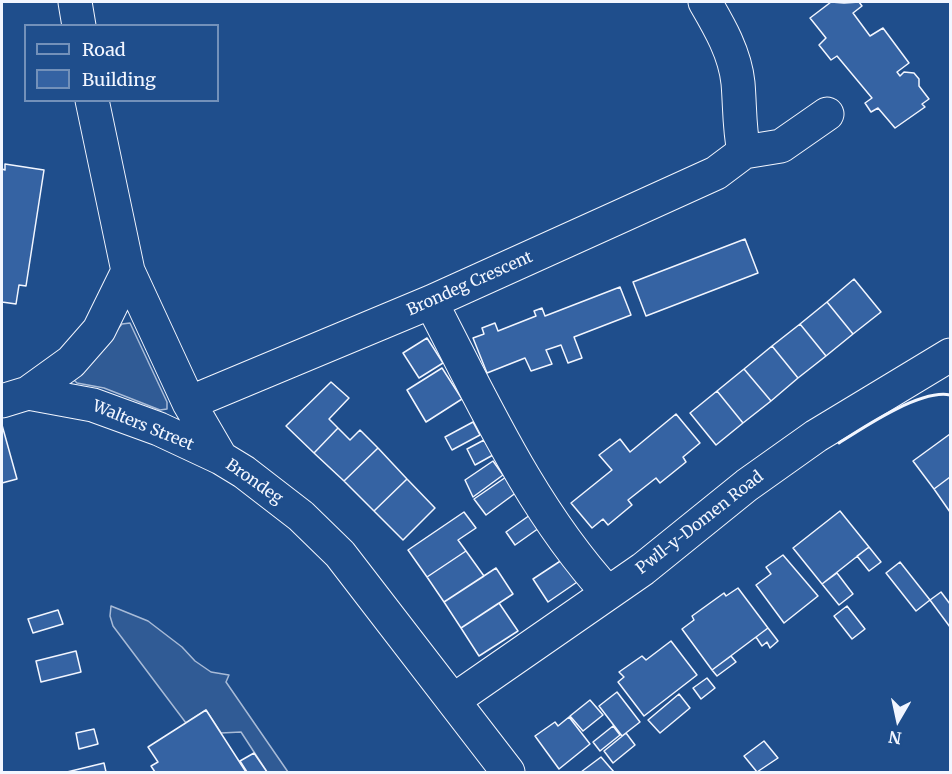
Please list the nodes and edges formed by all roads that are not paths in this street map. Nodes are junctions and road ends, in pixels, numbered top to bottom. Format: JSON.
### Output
{"nodes":[{"id":1,"x":75,"y":2,"type":"edge"},
{"id":2,"x":705,"y":2,"type":"edge"},
{"id":3,"x":79,"y":24,"type":"edge"},
{"id":4,"x":92,"y":102,"type":"edge"},
{"id":5,"x":827,"y":114,"type":"dead end"},
{"id":6,"x":744,"y":152,"type":"junction"},
{"id":7,"x":128,"y":271,"type":"junction"},
{"id":8,"x":431,"y":302,"type":"junction"},
{"id":9,"x":951,"y":355,"type":"edge"},
{"id":10,"x":15,"y":397,"type":"edge"},
{"id":11,"x":189,"y":403,"type":"junction"},
{"id":12,"x":221,"y":458,"type":"junction"},
{"id":13,"x":608,"y":593,"type":"junction"},
{"id":14,"x":454,"y":700,"type":"junction"},
{"id":15,"x":508,"y":772,"type":"edge"}],
"edges":[{"from":1,"to":3,"type":"street"},
{"from":2,"to":6,"type":"street"},
{"from":4,"to":7,"type":"street","name":"Brondeg"},
{"from":5,"to":6,"type":"street","name":"Brondeg Crescent"},
{"from":6,"to":8,"type":"street","name":"Brondeg Crescent"},
{"from":7,"to":10,"type":"street","name":"Walters Street"},
{"from":7,"to":11,"type":"street","name":"Brondeg"},
{"from":8,"to":11,"type":"street","name":"Brondeg Crescent"},
{"from":8,"to":13,"type":"street"},
{"from":9,"to":13,"type":"street","name":"Pwll-y-Domen Road"},
{"from":10,"to":12,"type":"street","name":"Walters Street"},
{"from":11,"to":12,"type":"street","name":"Brondeg"},
{"from":12,"to":14,"type":"street","name":"Brondeg"},
{"from":13,"to":14,"type":"street","name":"Pwll-y-Domen Road"},
{"from":14,"to":15,"type":"street","name":"Brondeg"}]}
